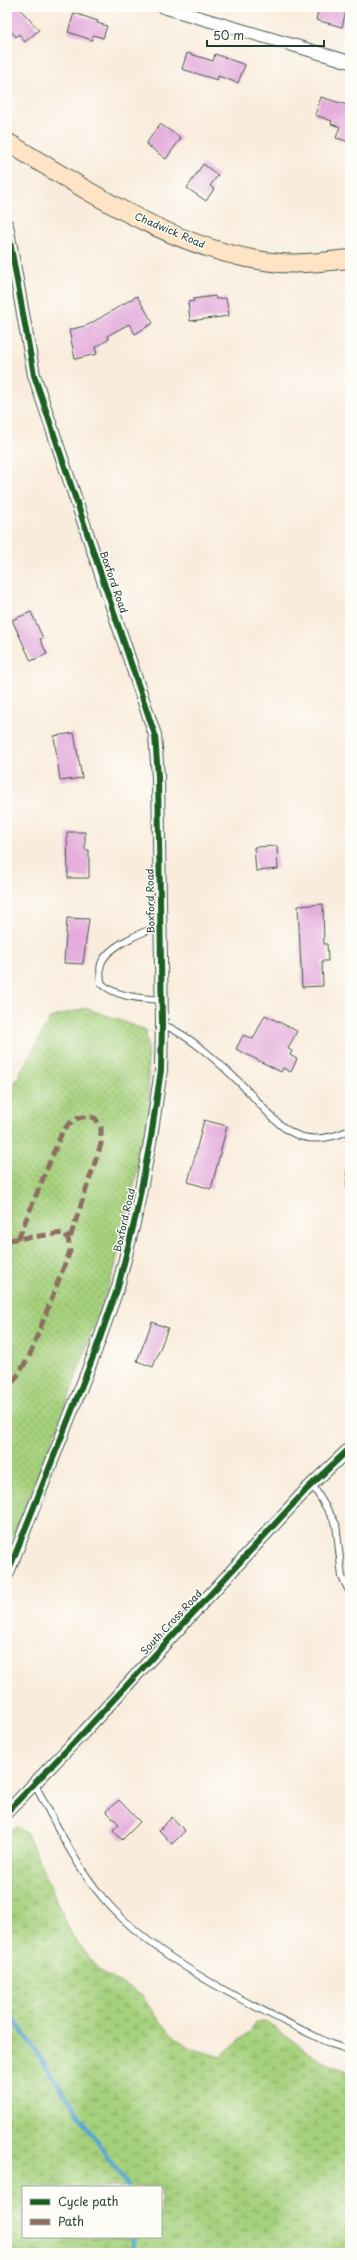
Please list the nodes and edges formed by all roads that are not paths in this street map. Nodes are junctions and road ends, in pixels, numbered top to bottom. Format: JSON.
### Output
{"nodes":[{"id":1,"x":163,"y":7,"type":"edge"},
{"id":2,"x":350,"y":62,"type":"edge"},
{"id":3,"x":7,"y":142,"type":"edge"},
{"id":4,"x":7,"y":225,"type":"edge"},
{"id":5,"x":350,"y":259,"type":"edge"},
{"id":6,"x":161,"y":926,"type":"junction"},
{"id":7,"x":162,"y":1000,"type":"junction"},
{"id":8,"x":162,"y":1024,"type":"junction"},
{"id":9,"x":350,"y":1130,"type":"edge"},
{"id":10,"x":350,"y":1172,"type":"edge"},
{"id":11,"x":350,"y":1186,"type":"edge"},
{"id":12,"x":350,"y":1448,"type":"edge"},
{"id":13,"x":312,"y":1484,"type":"junction"},
{"id":14,"x":7,"y":1575,"type":"edge"},
{"id":15,"x":350,"y":1593,"type":"edge"},
{"id":16,"x":34,"y":1783,"type":"junction"},
{"id":17,"x":7,"y":1812,"type":"edge"},
{"id":18,"x":350,"y":2050,"type":"edge"}],
"edges":[{"from":1,"to":2,"type":"street"},
{"from":3,"to":5,"type":"street","name":"Chadwick Road"},
{"from":4,"to":6,"type":"street","name":"Boxford Road"},
{"from":6,"to":7,"type":"street","name":"Boxford Road"},
{"from":6,"to":7,"type":"lane"},
{"from":7,"to":8,"type":"street","name":"Boxford Road"},
{"from":8,"to":9,"type":"lane"},
{"from":8,"to":14,"type":"street","name":"Boxford Road"},
{"from":10,"to":11,"type":"lane"},
{"from":12,"to":13,"type":"street","name":"South Cross Road"},
{"from":13,"to":15,"type":"lane"},
{"from":13,"to":16,"type":"street","name":"South Cross Road"},
{"from":16,"to":17,"type":"street","name":"South Cross Road"},
{"from":16,"to":18,"type":"lane"}]}
